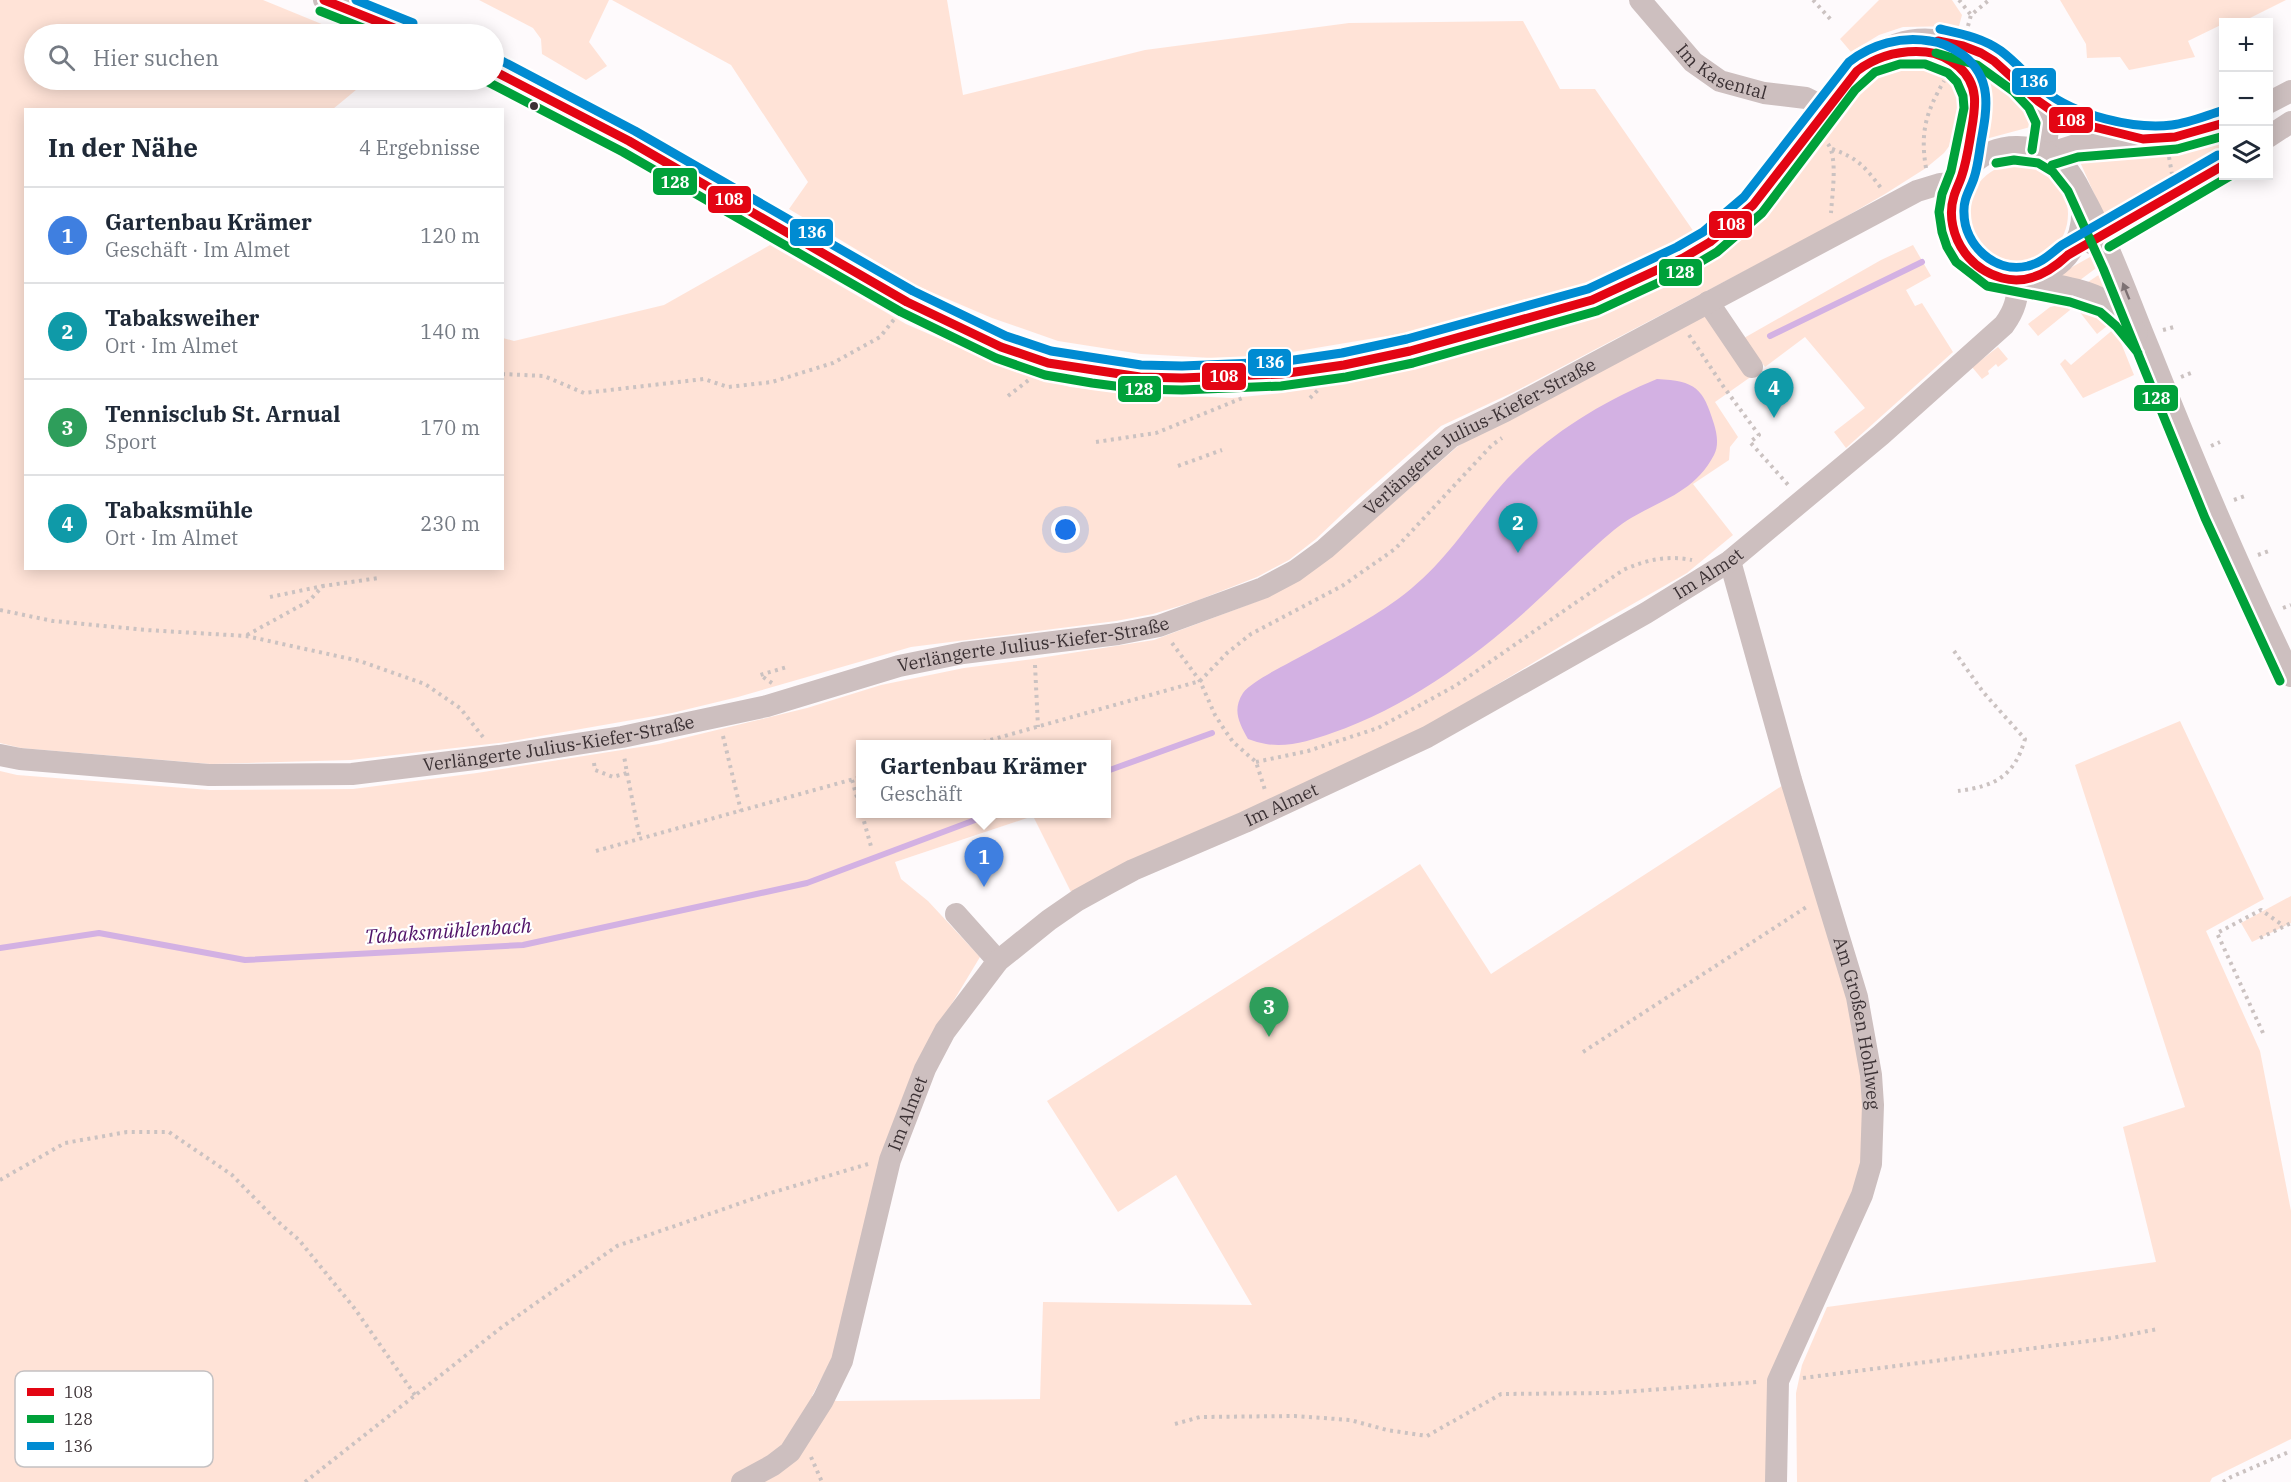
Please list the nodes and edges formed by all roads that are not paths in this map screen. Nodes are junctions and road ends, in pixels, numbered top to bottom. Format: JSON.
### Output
{"nodes":[{"id":1,"x":324,"y":0,"type":"edge"},
{"id":2,"x":1640,"y":0,"type":"edge"},
{"id":3,"x":384,"y":24,"type":"edge"},
{"id":4,"x":1869,"y":61,"type":"junction"},
{"id":5,"x":504,"y":76,"type":"edge"},
{"id":6,"x":2291,"y":91,"type":"edge"},
{"id":7,"x":2038,"y":100,"type":"junction"},
{"id":8,"x":2273,"y":100,"type":"edge"},
{"id":9,"x":1826,"y":108,"type":"junction"},
{"id":10,"x":2291,"y":122,"type":"edge"},
{"id":11,"x":2219,"y":124,"type":"edge"},
{"id":12,"x":2273,"y":134,"type":"edge"},
{"id":13,"x":2143,"y":139,"type":"junction"},
{"id":14,"x":2046,"y":153,"type":"junction"},
{"id":15,"x":2219,"y":167,"type":"edge"},
{"id":16,"x":1960,"y":179,"type":"junction"},
{"id":17,"x":2080,"y":191,"type":"junction"},
{"id":18,"x":2103,"y":237,"type":"junction"},
{"id":19,"x":2068,"y":255,"type":"junction"},
{"id":20,"x":2022,"y":279,"type":"junction"},
{"id":21,"x":1708,"y":302,"type":"junction"},
{"id":22,"x":2155,"y":338,"type":"junction"},
{"id":23,"x":1752,"y":367,"type":"dead end"},
{"id":24,"x":1730,"y":561,"type":"junction"},
{"id":25,"x":2291,"y":676,"type":"edge"},
{"id":26,"x":0,"y":755,"type":"edge"},
{"id":27,"x":956,"y":914,"type":"dead end"},
{"id":28,"x":998,"y":961,"type":"junction"},
{"id":29,"x":742,"y":1482,"type":"edge"},
{"id":30,"x":1776,"y":1482,"type":"edge"}],
"edges":[{"from":1,"to":3,"type":"street"},
{"from":2,"to":9,"type":"street","name":"Im Kasental"},
{"from":4,"to":7,"type":"street"},
{"from":4,"to":9,"type":"street"},
{"from":4,"to":16,"type":"street"},
{"from":5,"to":9,"type":"street"},
{"from":6,"to":8,"type":"street"},
{"from":7,"to":13,"type":"street"},
{"from":7,"to":14,"type":"street"},
{"from":10,"to":12,"type":"street"},
{"from":11,"to":13,"type":"street"},
{"from":13,"to":14,"type":"street"},
{"from":14,"to":16,"type":"street"},
{"from":14,"to":17,"type":"street"},
{"from":15,"to":18,"type":"street"},
{"from":16,"to":20,"type":"street"},
{"from":16,"to":21,"type":"street","name":"Verlängerte Julius-Kiefer-Straße"},
{"from":17,"to":18,"type":"street"},
{"from":17,"to":19,"type":"street"},
{"from":18,"to":19,"type":"street"},
{"from":22,"to":18,"type":"street","one_way":true},
{"from":19,"to":20,"type":"street"},
{"from":20,"to":22,"type":"street"},
{"from":20,"to":24,"type":"street","name":"Im Almet"},
{"from":21,"to":23,"type":"street"},
{"from":21,"to":26,"type":"street","name":"Verlängerte Julius-Kiefer-Straße"},
{"from":22,"to":25,"type":"street"},
{"from":24,"to":28,"type":"street","name":"Im Almet"},
{"from":24,"to":30,"type":"street","name":"Am Großen Hohlweg"},
{"from":27,"to":28,"type":"street"},
{"from":28,"to":29,"type":"street","name":"Im Almet"}]}
